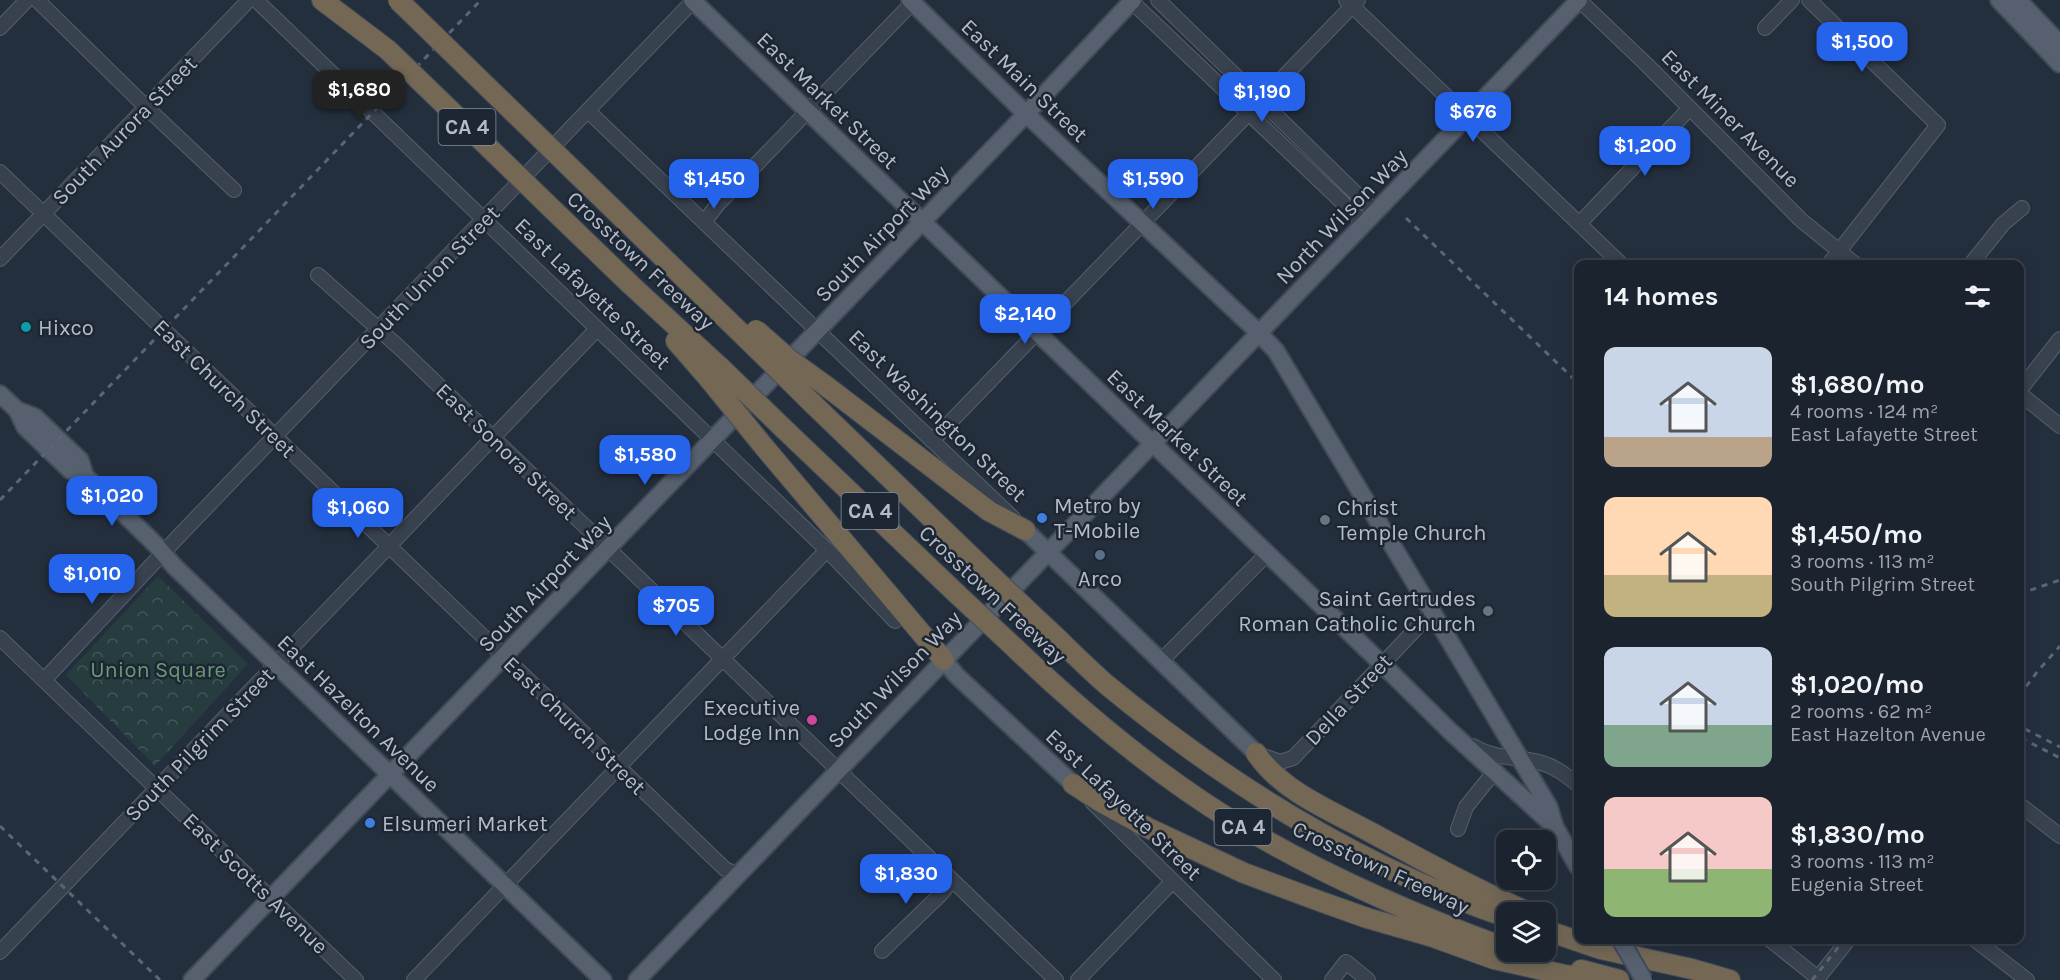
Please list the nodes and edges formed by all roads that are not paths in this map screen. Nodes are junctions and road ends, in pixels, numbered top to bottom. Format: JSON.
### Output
{"nodes":[{"id":1,"x":27,"y":0,"type":"edge"},
{"id":2,"x":37,"y":0,"type":"edge"},
{"id":3,"x":249,"y":0,"type":"edge"},
{"id":4,"x":256,"y":0,"type":"edge"},
{"id":5,"x":322,"y":0,"type":"edge"},
{"id":6,"x":337,"y":0,"type":"edge"},
{"id":7,"x":398,"y":0,"type":"edge"},
{"id":8,"x":408,"y":0,"type":"edge"},
{"id":9,"x":693,"y":0,"type":"edge"},
{"id":10,"x":1131,"y":0,"type":"edge"},
{"id":11,"x":1158,"y":0,"type":"edge"},
{"id":12,"x":1578,"y":0,"type":"edge"},
{"id":13,"x":1792,"y":0,"type":"edge"},
{"id":14,"x":1809,"y":0,"type":"edge"},
{"id":15,"x":1999,"y":0,"type":"edge"},
{"id":16,"x":2018,"y":0,"type":"edge"},
{"id":17,"x":913,"y":1,"type":"edge"},
{"id":18,"x":1352,"y":2,"type":"edge"},
{"id":19,"x":0,"y":28,"type":"edge"},
{"id":20,"x":1764,"y":28,"type":"dead end"},
{"id":21,"x":2060,"y":44,"type":"edge"},
{"id":22,"x":448,"y":47,"type":"junction"},
{"id":23,"x":388,"y":50,"type":"junction"},
{"id":24,"x":2060,"y":64,"type":"edge"},
{"id":25,"x":1261,"y":102,"type":"junction"},
{"id":26,"x":146,"y":107,"type":"junction"},
{"id":27,"x":1689,"y":109,"type":"junction"},
{"id":28,"x":588,"y":111,"type":"junction"},
{"id":29,"x":807,"y":111,"type":"junction"},
{"id":30,"x":1027,"y":113,"type":"junction"},
{"id":31,"x":1250,"y":113,"type":"junction"},
{"id":32,"x":1467,"y":116,"type":"junction"},
{"id":33,"x":0,"y":172,"type":"edge"},
{"id":34,"x":234,"y":190,"type":"dead end"},
{"id":35,"x":2022,"y":208,"type":"dead end"},
{"id":36,"x":44,"y":214,"type":"junction"},
{"id":37,"x":1371,"y":218,"type":"junction"},
{"id":38,"x":485,"y":219,"type":"junction"},
{"id":39,"x":704,"y":222,"type":"junction"},
{"id":40,"x":922,"y":222,"type":"junction"},
{"id":41,"x":1142,"y":224,"type":"junction"},
{"id":42,"x":1579,"y":224,"type":"junction"},
{"id":43,"x":1839,"y":252,"type":"junction"},
{"id":44,"x":0,"y":260,"type":"edge"},
{"id":45,"x":1617,"y":260,"type":"edge"},
{"id":46,"x":1832,"y":260,"type":"edge"},
{"id":47,"x":1850,"y":260,"type":"edge"},
{"id":48,"x":1974,"y":260,"type":"edge"},
{"id":49,"x":318,"y":274,"type":"dead end"},
{"id":50,"x":378,"y":328,"type":"junction"},
{"id":51,"x":597,"y":329,"type":"junction"},
{"id":52,"x":817,"y":332,"type":"junction"},
{"id":53,"x":1037,"y":332,"type":"junction"},
{"id":54,"x":1258,"y":332,"type":"junction"},
{"id":55,"x":752,"y":335,"type":"junction"},
{"id":56,"x":2060,"y":339,"type":"edge"},
{"id":57,"x":714,"y":373,"type":"junction"},
{"id":58,"x":2024,"y":386,"type":"edge"},
{"id":59,"x":0,"y":394,"type":"edge"},
{"id":60,"x":2024,"y":396,"type":"edge"},
{"id":61,"x":2060,"y":426,"type":"edge"},
{"id":62,"x":275,"y":436,"type":"junction"},
{"id":63,"x":493,"y":438,"type":"junction"},
{"id":64,"x":713,"y":440,"type":"junction"},
{"id":65,"x":932,"y":441,"type":"junction"},
{"id":66,"x":1152,"y":443,"type":"junction"},
{"id":67,"x":1025,"y":530,"type":"junction"},
{"id":68,"x":390,"y":547,"type":"junction"},
{"id":69,"x":608,"y":549,"type":"junction"},
{"id":70,"x":827,"y":550,"type":"junction"},
{"id":71,"x":1048,"y":551,"type":"junction"},
{"id":72,"x":164,"y":554,"type":"junction"},
{"id":73,"x":1267,"y":554,"type":"junction"},
{"id":74,"x":1431,"y":613,"type":"junction"},
{"id":75,"x":895,"y":621,"type":"dead end"},
{"id":76,"x":0,"y":638,"type":"edge"},
{"id":77,"x":504,"y":657,"type":"junction"},
{"id":78,"x":722,"y":659,"type":"junction"},
{"id":79,"x":944,"y":660,"type":"junction"},
{"id":80,"x":1161,"y":661,"type":"junction"},
{"id":81,"x":1382,"y":663,"type":"junction"},
{"id":82,"x":277,"y":664,"type":"junction"},
{"id":83,"x":45,"y":679,"type":"junction"},
{"id":84,"x":1451,"y":732,"type":"junction"},
{"id":85,"x":1256,"y":753,"type":"junction"},
{"id":86,"x":1520,"y":758,"type":"junction"},
{"id":87,"x":618,"y":767,"type":"junction"},
{"id":88,"x":838,"y":771,"type":"junction"},
{"id":89,"x":1494,"y":771,"type":"junction"},
{"id":90,"x":392,"y":775,"type":"junction"},
{"id":91,"x":1574,"y":782,"type":"edge"},
{"id":92,"x":1073,"y":784,"type":"junction"},
{"id":93,"x":157,"y":788,"type":"junction"},
{"id":94,"x":2024,"y":808,"type":"edge"},
{"id":95,"x":1555,"y":827,"type":"junction"},
{"id":96,"x":1458,"y":829,"type":"dead end"},
{"id":97,"x":2060,"y":836,"type":"edge"},
{"id":98,"x":1574,"y":860,"type":"edge"},
{"id":99,"x":738,"y":875,"type":"junction"},
{"id":100,"x":952,"y":880,"type":"junction"},
{"id":101,"x":1172,"y":882,"type":"junction"},
{"id":102,"x":505,"y":885,"type":"junction"},
{"id":103,"x":272,"y":899,"type":"junction"},
{"id":104,"x":1507,"y":902,"type":"edge"},
{"id":105,"x":1496,"y":913,"type":"edge"},
{"id":106,"x":1556,"y":926,"type":"edge"},
{"id":107,"x":1556,"y":934,"type":"edge"},
{"id":108,"x":1574,"y":938,"type":"edge"},
{"id":109,"x":1574,"y":940,"type":"edge"},
{"id":110,"x":1496,"y":944,"type":"edge"},
{"id":111,"x":1584,"y":944,"type":"edge"},
{"id":112,"x":1623,"y":944,"type":"edge"},
{"id":113,"x":1775,"y":944,"type":"edge"},
{"id":114,"x":1837,"y":944,"type":"edge"},
{"id":115,"x":1844,"y":944,"type":"edge"},
{"id":116,"x":1980,"y":944,"type":"edge"},
{"id":117,"x":882,"y":951,"type":"dead end"},
{"id":118,"x":0,"y":952,"type":"edge"},
{"id":119,"x":1554,"y":962,"type":"edge"},
{"id":120,"x":1593,"y":973,"type":"junction"},
{"id":121,"x":1815,"y":976,"type":"junction"},
{"id":122,"x":192,"y":980,"type":"edge"},
{"id":123,"x":356,"y":980,"type":"edge"},
{"id":124,"x":414,"y":980,"type":"edge"},
{"id":125,"x":603,"y":980,"type":"edge"},
{"id":126,"x":637,"y":980,"type":"edge"},
{"id":127,"x":1056,"y":980,"type":"edge"},
{"id":128,"x":1078,"y":980,"type":"edge"},
{"id":129,"x":1274,"y":980,"type":"edge"},
{"id":130,"x":1332,"y":980,"type":"edge"},
{"id":131,"x":1368,"y":980,"type":"edge"},
{"id":132,"x":1619,"y":980,"type":"edge"},
{"id":133,"x":1644,"y":980,"type":"edge"},
{"id":134,"x":1730,"y":980,"type":"edge"},
{"id":135,"x":2027,"y":980,"type":"edge"}],
"edges":[{"from":1,"to":19,"type":"street"},
{"from":2,"to":26,"type":"street"},
{"from":3,"to":26,"type":"street","name":"South Aurora Street"},
{"from":4,"to":38,"type":"street","name":"East Lafayette Street"},
{"from":5,"to":23,"type":"highway"},
{"from":6,"to":23,"type":"highway","name":"Crosstown Freeway","number":"CA 4"},
{"from":7,"to":22,"type":"highway","name":"Crosstown Freeway","number":"CA 4","bridge":true},
{"from":8,"to":22,"type":"highway","bridge":true},
{"from":9,"to":28,"type":"street","name":"South Union Street"},
{"from":9,"to":29,"type":"main road","name":"East Market Street"},
{"from":10,"to":30,"type":"main road","name":"South Airport Way"},
{"from":10,"to":31,"type":"street"},
{"from":11,"to":25,"type":"street"},
{"from":12,"to":27,"type":"street","name":"East Miner Avenue"},
{"from":12,"to":32,"type":"main road","name":"North Wilson Way"},
{"from":13,"to":20,"type":"street"},
{"from":14,"to":43,"type":"street"},
{"from":15,"to":24,"type":"main road"},
{"from":16,"to":21,"type":"main road"},
{"from":17,"to":29,"type":"street"},
{"from":17,"to":30,"type":"main road","name":"East Main Street"},
{"from":18,"to":25,"type":"street"},
{"from":18,"to":32,"type":"street"},
{"from":22,"to":55,"type":"highway","name":"Crosstown Freeway","number":"CA 4","bridge":true},
{"from":23,"to":57,"type":"highway","name":"Crosstown Freeway","number":"CA 4","bridge":true},
{"from":25,"to":31,"type":"street"},
{"from":25,"to":37,"type":"street"},
{"from":26,"to":34,"type":"street"},
{"from":26,"to":36,"type":"street","name":"South Aurora Street"},
{"from":27,"to":42,"type":"street"},
{"from":27,"to":43,"type":"street","name":"East Miner Avenue"},
{"from":28,"to":38,"type":"street","name":"South Union Street"},
{"from":28,"to":39,"type":"street","name":"East Washington Street"},
{"from":29,"to":39,"type":"street"},
{"from":29,"to":40,"type":"main road","name":"East Market Street"},
{"from":30,"to":40,"type":"main road","name":"South Airport Way"},
{"from":30,"to":41,"type":"main road","name":"East Main Street"},
{"from":31,"to":37,"type":"street"},
{"from":31,"to":41,"type":"street"},
{"from":32,"to":37,"type":"main road","name":"North Wilson Way"},
{"from":32,"to":42,"type":"street"},
{"from":33,"to":36,"type":"street","name":"East Church Street"},
{"from":35,"to":48,"type":"street"},
{"from":36,"to":44,"type":"street","name":"South Aurora Street"},
{"from":36,"to":62,"type":"street","name":"East Church Street"},
{"from":37,"to":54,"type":"main road","name":"North Wilson Way"},
{"from":38,"to":50,"type":"street","name":"South Union Street"},
{"from":38,"to":51,"type":"street","name":"East Lafayette Street"},
{"from":39,"to":52,"type":"street","name":"East Washington Street"},
{"from":40,"to":52,"type":"main road","name":"South Airport Way"},
{"from":40,"to":53,"type":"main road","name":"East Market Street"},
{"from":41,"to":53,"type":"street"},
{"from":41,"to":54,"type":"main road","name":"East Main Street"},
{"from":42,"to":45,"type":"street"},
{"from":43,"to":46,"type":"street"},
{"from":43,"to":47,"type":"street","name":"East Miner Avenue"},
{"from":49,"to":50,"type":"street","name":"East Sonora Street"},
{"from":50,"to":62,"type":"street","name":"South Union Street"},
{"from":50,"to":63,"type":"street","name":"East Sonora Street"},
{"from":51,"to":63,"type":"street","name":"South Pilgrim Street"},
{"from":51,"to":64,"type":"street","name":"East Lafayette Street"},
{"from":52,"to":64,"type":"main road","name":"South Airport Way"},
{"from":52,"to":65,"type":"street","name":"East Washington Street"},
{"from":53,"to":65,"type":"street"},
{"from":53,"to":66,"type":"main road","name":"East Market Street"},
{"from":54,"to":66,"type":"main road","name":"South Wilson Way"},
{"from":54,"to":74,"type":"main road","name":"East Main Street"},
{"from":55,"to":67,"type":"highway","bridge":true},
{"from":55,"to":105,"type":"highway","name":"Crosstown Freeway","number":"CA 4","bridge":true},
{"from":56,"to":58,"type":"street"},
{"from":57,"to":79,"type":"highway","bridge":true},
{"from":57,"to":110,"type":"highway","name":"Crosstown Freeway","number":"CA 4","bridge":true},
{"from":59,"to":72,"type":"main road","name":"East Hazelton Avenue"},
{"from":60,"to":61,"type":"street"},
{"from":62,"to":68,"type":"street","name":"East Church Street"},
{"from":62,"to":72,"type":"street","name":"South Union Street"},
{"from":63,"to":68,"type":"street","name":"South Pilgrim Street"},
{"from":63,"to":69,"type":"street","name":"East Sonora Street"},
{"from":64,"to":69,"type":"main road","name":"South Airport Way"},
{"from":64,"to":70,"type":"street","name":"East Lafayette Street"},
{"from":65,"to":67,"type":"street","name":"East Washington Street"},
{"from":66,"to":71,"type":"main road","name":"South Wilson Way"},
{"from":66,"to":73,"type":"main road","name":"East Market Street"},
{"from":67,"to":71,"type":"main road","name":"East Washington Street"},
{"from":68,"to":77,"type":"street","name":"East Church Street"},
{"from":68,"to":82,"type":"street","name":"South Pilgrim Street"},
{"from":69,"to":77,"type":"main road","name":"South Airport Way"},
{"from":69,"to":78,"type":"street","name":"East Sonora Street"},
{"from":70,"to":75,"type":"street","name":"East Lafayette Street"},
{"from":70,"to":78,"type":"street"},
{"from":71,"to":79,"type":"main road","name":"South Wilson Way"},
{"from":71,"to":80,"type":"main road","name":"East Washington Street"},
{"from":72,"to":82,"type":"main road","name":"East Hazelton Avenue"},
{"from":72,"to":83,"type":"street","name":"South Union Street"},
{"from":73,"to":80,"type":"street"},
{"from":73,"to":81,"type":"main road","name":"East Market Street"},
{"from":74,"to":81,"type":"street","name":"Della Street"},
{"from":74,"to":86,"type":"main road","name":"East Main Street"},
{"from":76,"to":83,"type":"street","name":"East Scotts Avenue"},
{"from":77,"to":87,"type":"street","name":"East Church Street"},
{"from":77,"to":90,"type":"main road","name":"South Airport Way"},
{"from":78,"to":87,"type":"street"},
{"from":78,"to":88,"type":"street","name":"East Sonora Street"},
{"from":79,"to":88,"type":"main road","name":"South Wilson Way"},
{"from":79,"to":92,"type":"main road","name":"East Lafayette Street"},
{"from":80,"to":85,"type":"main road","name":"East Washington Street"},
{"from":81,"to":84,"type":"main road","name":"East Market Street"},
{"from":81,"to":85,"type":"street","name":"Della Street"},
{"from":82,"to":90,"type":"main road","name":"East Hazelton Avenue"},
{"from":82,"to":93,"type":"street","name":"South Pilgrim Street"},
{"from":83,"to":93,"type":"street","name":"East Scotts Avenue"},
{"from":84,"to":86,"type":"street","name":"East Market Street"},
{"from":84,"to":89,"type":"main road","name":"East Market Street"},
{"from":85,"to":104,"type":"highway"},
{"from":86,"to":91,"type":"street","name":"East Market Street"},
{"from":86,"to":95,"type":"main road","name":"East Main Street"},
{"from":87,"to":99,"type":"street","name":"East Church Street"},
{"from":87,"to":102,"type":"street"},
{"from":88,"to":99,"type":"main road","name":"South Wilson Way"},
{"from":88,"to":100,"type":"street","name":"East Sonora Street"},
{"from":89,"to":95,"type":"main road","name":"East Market Street"},
{"from":89,"to":96,"type":"street"},
{"from":90,"to":102,"type":"main road","name":"East Hazelton Avenue"},
{"from":90,"to":103,"type":"main road","name":"South Airport Way"},
{"from":92,"to":101,"type":"street","name":"East Lafayette Street"},
{"from":92,"to":120,"type":"highway"},
{"from":93,"to":103,"type":"street","name":"East Scotts Avenue"},
{"from":93,"to":118,"type":"street","name":"South Pilgrim Street"},
{"from":94,"to":97,"type":"street"},
{"from":95,"to":98,"type":"main road","name":"East Main Street"},
{"from":99,"to":126,"type":"main road","name":"South Wilson Way"},
{"from":100,"to":117,"type":"street"},
{"from":100,"to":127,"type":"street","name":"East Sonora Street"},
{"from":101,"to":128,"type":"street"},
{"from":101,"to":129,"type":"street","name":"East Lafayette Street"},
{"from":102,"to":124,"type":"street"},
{"from":102,"to":125,"type":"main road","name":"East Hazelton Avenue"},
{"from":103,"to":122,"type":"main road","name":"South Airport Way"},
{"from":103,"to":123,"type":"street","name":"East Scotts Avenue"},
{"from":106,"to":108,"type":"highway"},
{"from":107,"to":109,"type":"highway"},
{"from":111,"to":134,"type":"highway"},
{"from":112,"to":133,"type":"main road","bridge":true},
{"from":113,"to":121,"type":"street"},
{"from":114,"to":121,"type":"street"},
{"from":115,"to":121,"type":"street"},
{"from":116,"to":135,"type":"street"},
{"from":119,"to":120,"type":"highway"},
{"from":120,"to":132,"type":"highway"},
{"from":130,"to":131,"type":"street"}]}
